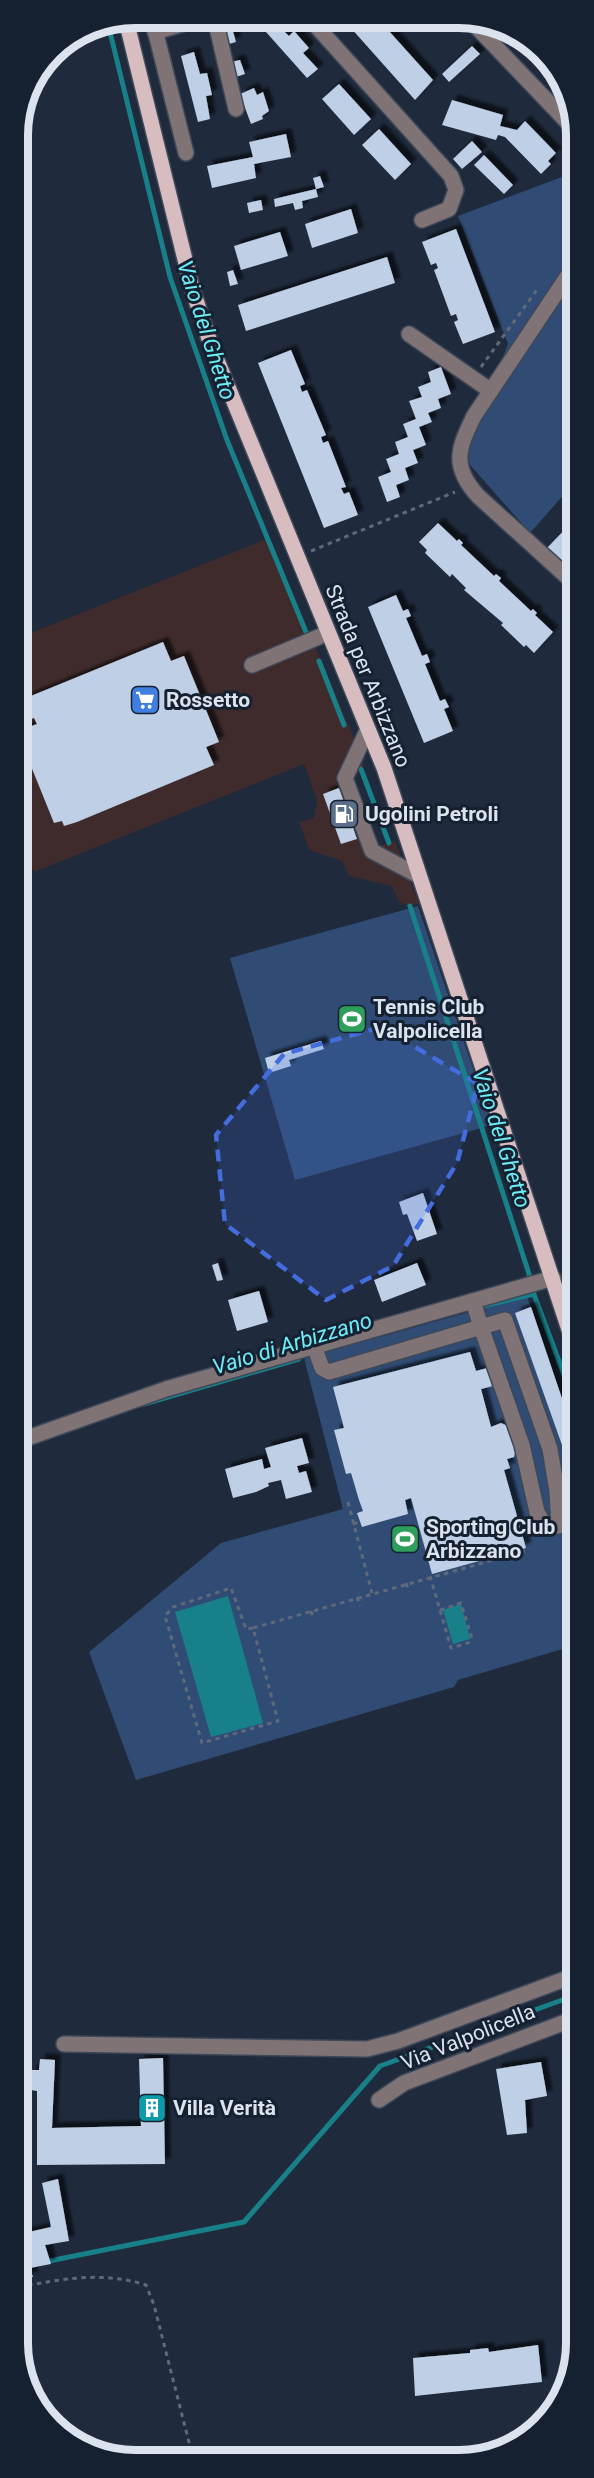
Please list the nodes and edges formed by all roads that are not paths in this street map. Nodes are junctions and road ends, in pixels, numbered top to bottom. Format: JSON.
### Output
{"nodes":[{"id":1,"x":318,"y":28,"type":"edge"},
{"id":2,"x":128,"y":29,"type":"edge"},
{"id":3,"x":155,"y":29,"type":"edge"},
{"id":4,"x":217,"y":29,"type":"edge"},
{"id":5,"x":490,"y":33,"type":"edge"},
{"id":6,"x":236,"y":109,"type":"dead end"},
{"id":7,"x":564,"y":117,"type":"edge"},
{"id":8,"x":186,"y":153,"type":"dead end"},
{"id":9,"x":422,"y":220,"type":"dead end"},
{"id":10,"x":566,"y":278,"type":"edge"},
{"id":11,"x":409,"y":334,"type":"dead end"},
{"id":12,"x":491,"y":390,"type":"junction"},
{"id":13,"x":566,"y":575,"type":"edge"},
{"id":14,"x":328,"y":633,"type":"junction"},
{"id":15,"x":252,"y":665,"type":"dead end"},
{"id":16,"x":368,"y":729,"type":"junction"},
{"id":17,"x":419,"y":876,"type":"junction"},
{"id":18,"x":553,"y":1278,"type":"junction"},
{"id":19,"x":473,"y":1302,"type":"junction"},
{"id":20,"x":565,"y":1318,"type":"edge"},
{"id":21,"x":480,"y":1323,"type":"junction"},
{"id":22,"x":314,"y":1346,"type":"junction"},
{"id":23,"x":28,"y":1438,"type":"edge"},
{"id":24,"x":565,"y":1979,"type":"edge"},
{"id":25,"x":565,"y":2022,"type":"edge"},
{"id":26,"x":64,"y":2044,"type":"dead end"},
{"id":27,"x":379,"y":2100,"type":"dead end"}],
"edges":[{"from":1,"to":9,"type":"street"},
{"from":2,"to":14,"type":"main road","name":"Strada per Arbizzano"},
{"from":3,"to":8,"type":"street"},
{"from":4,"to":6,"type":"street"},
{"from":5,"to":7,"type":"street"},
{"from":10,"to":12,"type":"street"},
{"from":11,"to":12,"type":"street"},
{"from":12,"to":13,"type":"street"},
{"from":14,"to":15,"type":"street"},
{"from":14,"to":16,"type":"main road","name":"Strada per Arbizzano"},
{"from":16,"to":17,"type":"main road","name":"Strada per Arbizzano"},
{"from":16,"to":17,"type":"street"},
{"from":17,"to":18,"type":"main road","name":"Strada per Arbizzano"},
{"from":18,"to":19,"type":"street"},
{"from":18,"to":20,"type":"main road","name":"Strada per Arbizzano"},
{"from":19,"to":21,"type":"street"},
{"from":19,"to":22,"type":"street"},
{"from":21,"to":21,"type":"street"},
{"from":21,"to":22,"type":"street"},
{"from":22,"to":23,"type":"street"},
{"from":24,"to":26,"type":"street"},
{"from":25,"to":27,"type":"street","name":"Via Valpolicella"}]}
